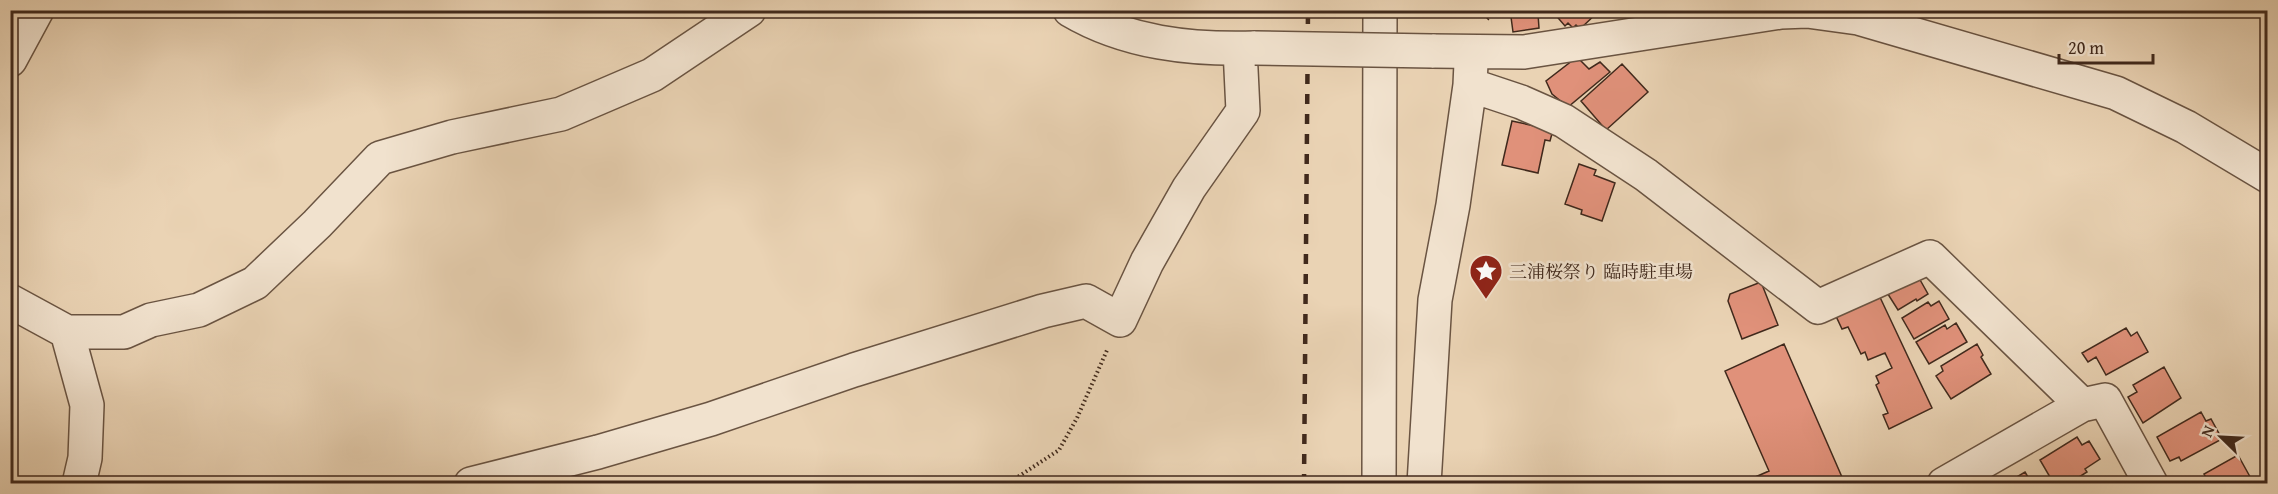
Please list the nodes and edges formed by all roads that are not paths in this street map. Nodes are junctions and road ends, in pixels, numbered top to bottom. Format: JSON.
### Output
{"nodes":[{"id":1,"x":38,"y":10,"type":"edge"},
{"id":2,"x":749,"y":10,"type":"edge"},
{"id":3,"x":1070,"y":10,"type":"edge"},
{"id":4,"x":1128,"y":10,"type":"edge"},
{"id":5,"x":1380,"y":10,"type":"edge"},
{"id":6,"x":1182,"y":47,"type":"junction"},
{"id":7,"x":1248,"y":49,"type":"junction"},
{"id":8,"x":1471,"y":52,"type":"junction"},
{"id":9,"x":10,"y":60,"type":"edge"},
{"id":10,"x":1470,"y":85,"type":"junction"},
{"id":11,"x":2268,"y":176,"type":"edge"},
{"id":12,"x":10,"y":301,"type":"edge"},
{"id":13,"x":67,"y":332,"type":"junction"},
{"id":14,"x":2082,"y":405,"type":"junction"},
{"id":15,"x":79,"y":483,"type":"edge"},
{"id":16,"x":471,"y":483,"type":"edge"},
{"id":17,"x":1379,"y":483,"type":"edge"},
{"id":18,"x":1424,"y":483,"type":"edge"},
{"id":19,"x":1944,"y":483,"type":"edge"},
{"id":20,"x":2151,"y":483,"type":"edge"}],
"edges":[{"from":1,"to":9,"type":"street"},
{"from":2,"to":13,"type":"street"},
{"from":3,"to":6,"type":"street"},
{"from":4,"to":6,"type":"street"},
{"from":5,"to":17,"type":"street"},
{"from":6,"to":7,"type":"street"},
{"from":7,"to":8,"type":"street","bridge":true},
{"from":7,"to":16,"type":"street"},
{"from":8,"to":10,"type":"street"},
{"from":8,"to":11,"type":"street"},
{"from":10,"to":14,"type":"street"},
{"from":10,"to":18,"type":"street"},
{"from":12,"to":13,"type":"street"},
{"from":13,"to":15,"type":"street"},
{"from":14,"to":19,"type":"street"},
{"from":14,"to":20,"type":"street"}]}
